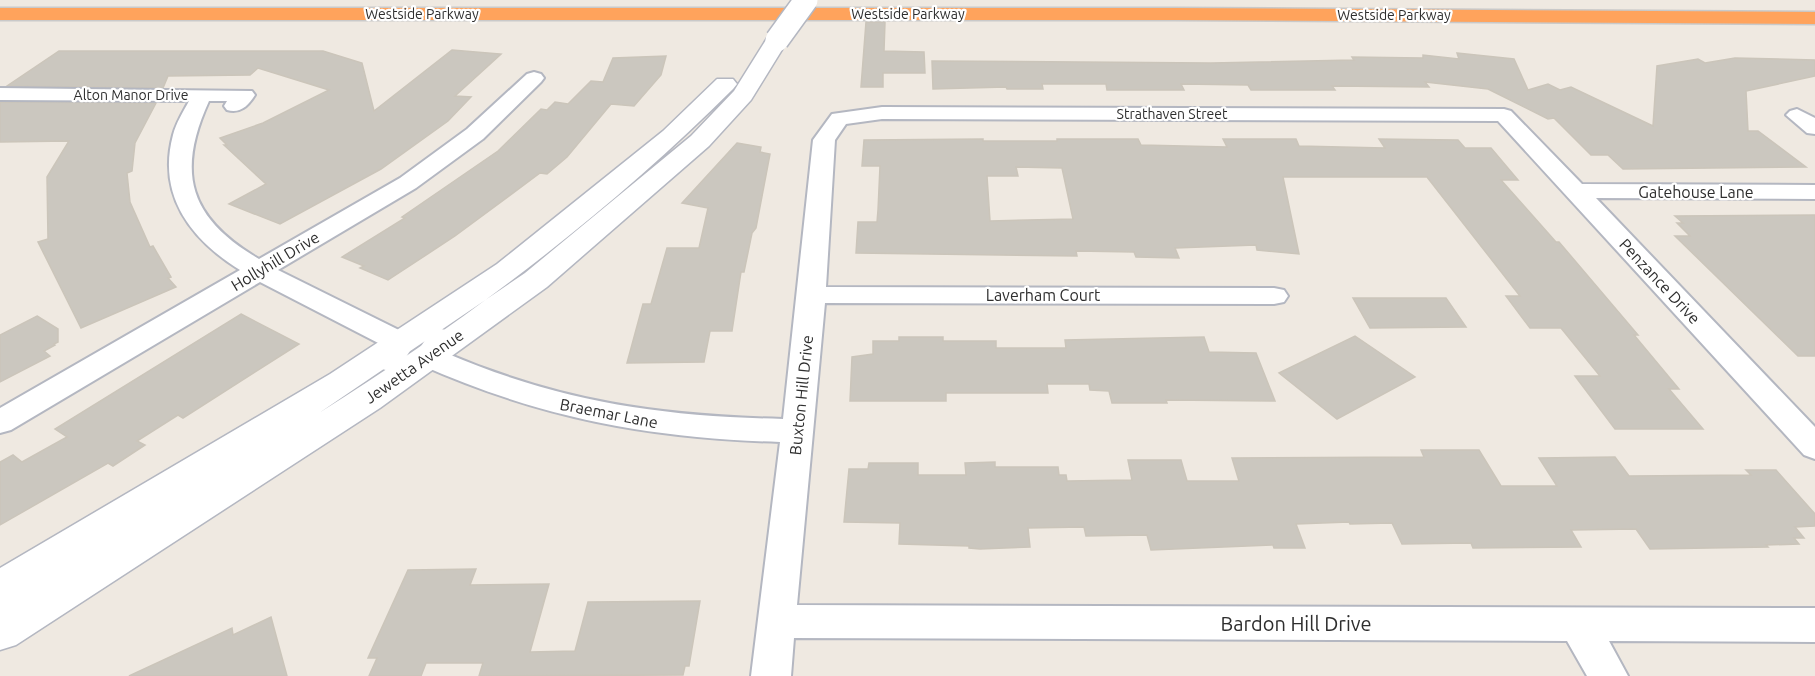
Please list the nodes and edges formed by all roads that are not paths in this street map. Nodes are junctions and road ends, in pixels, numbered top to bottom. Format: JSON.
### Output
{"nodes":[{"id":1,"x":806,"y":0,"type":"edge"},
{"id":2,"x":0,"y":14,"type":"edge"},
{"id":3,"x":1815,"y":18,"type":"edge"},
{"id":4,"x":777,"y":40,"type":"junction"},
{"id":5,"x":534,"y":78,"type":"dead end"},
{"id":6,"x":0,"y":94,"type":"edge"},
{"id":7,"x":202,"y":95,"type":"junction"},
{"id":8,"x":234,"y":106,"type":"dead end"},
{"id":9,"x":1504,"y":115,"type":"joint"},
{"id":10,"x":1806,"y":115,"type":"edge"},
{"id":11,"x":839,"y":118,"type":"joint"},
{"id":12,"x":1815,"y":128,"type":"edge"},
{"id":13,"x":1576,"y":191,"type":"junction"},
{"id":14,"x":1815,"y":192,"type":"edge"},
{"id":15,"x":257,"y":272,"type":"junction"},
{"id":16,"x":812,"y":295,"type":"junction"},
{"id":17,"x":1274,"y":296,"type":"dead end"},
{"id":18,"x":415,"y":350,"type":"junction"},
{"id":19,"x":0,"y":422,"type":"edge"},
{"id":20,"x":798,"y":430,"type":"junction"},
{"id":21,"x":1815,"y":447,"type":"edge"},
{"id":22,"x":0,"y":590,"type":"edge"},
{"id":23,"x":777,"y":621,"type":"junction"},
{"id":24,"x":1578,"y":624,"type":"junction"},
{"id":25,"x":1815,"y":625,"type":"edge"},
{"id":26,"x":0,"y":631,"type":"edge"},
{"id":27,"x":771,"y":676,"type":"edge"},
{"id":28,"x":1608,"y":676,"type":"edge"}],
"edges":[{"from":1,"to":4,"type":"street","name":"Jewetta Avenue","bridge":true},
{"from":2,"to":3,"type":"highway","name":"Westside Parkway"},
{"from":4,"to":18,"type":"street","name":"Jewetta Avenue"},
{"from":4,"to":18,"type":"street","name":"Jewetta Avenue"},
{"from":5,"to":15,"type":"street","name":"Hollyhill Drive"},
{"from":6,"to":7,"type":"street","name":"Alton Manor Drive"},
{"from":7,"to":8,"type":"street","name":"Alton Manor Drive"},
{"from":7,"to":15,"type":"street","name":"Braemar Lane"},
{"from":9,"to":11,"type":"street","name":"Strathaven Street"},
{"from":9,"to":13,"type":"street","name":"Penzance Drive"},
{"from":10,"to":12,"type":"street"},
{"from":11,"to":16,"type":"street","name":"Buxton Hill Drive"},
{"from":13,"to":14,"type":"street","name":"Gatehouse Lane"},
{"from":13,"to":21,"type":"street","name":"Penzance Drive"},
{"from":15,"to":18,"type":"street","name":"Braemar Lane"},
{"from":15,"to":19,"type":"street","name":"Hollyhill Drive"},
{"from":16,"to":17,"type":"street","name":"Laverham Court"},
{"from":16,"to":20,"type":"street","name":"Buxton Hill Drive"},
{"from":18,"to":20,"type":"street","name":"Braemar Lane"},
{"from":18,"to":22,"type":"street","name":"Jewetta Avenue"},
{"from":18,"to":26,"type":"street","name":"Jewetta Avenue"},
{"from":20,"to":23,"type":"street","name":"Buxton Hill Drive"},
{"from":23,"to":24,"type":"street","name":"Bardon Hill Drive"},
{"from":23,"to":27,"type":"street","name":"Buxton Hill Drive"},
{"from":24,"to":25,"type":"street","name":"Bardon Hill Drive"},
{"from":24,"to":28,"type":"street"}]}
